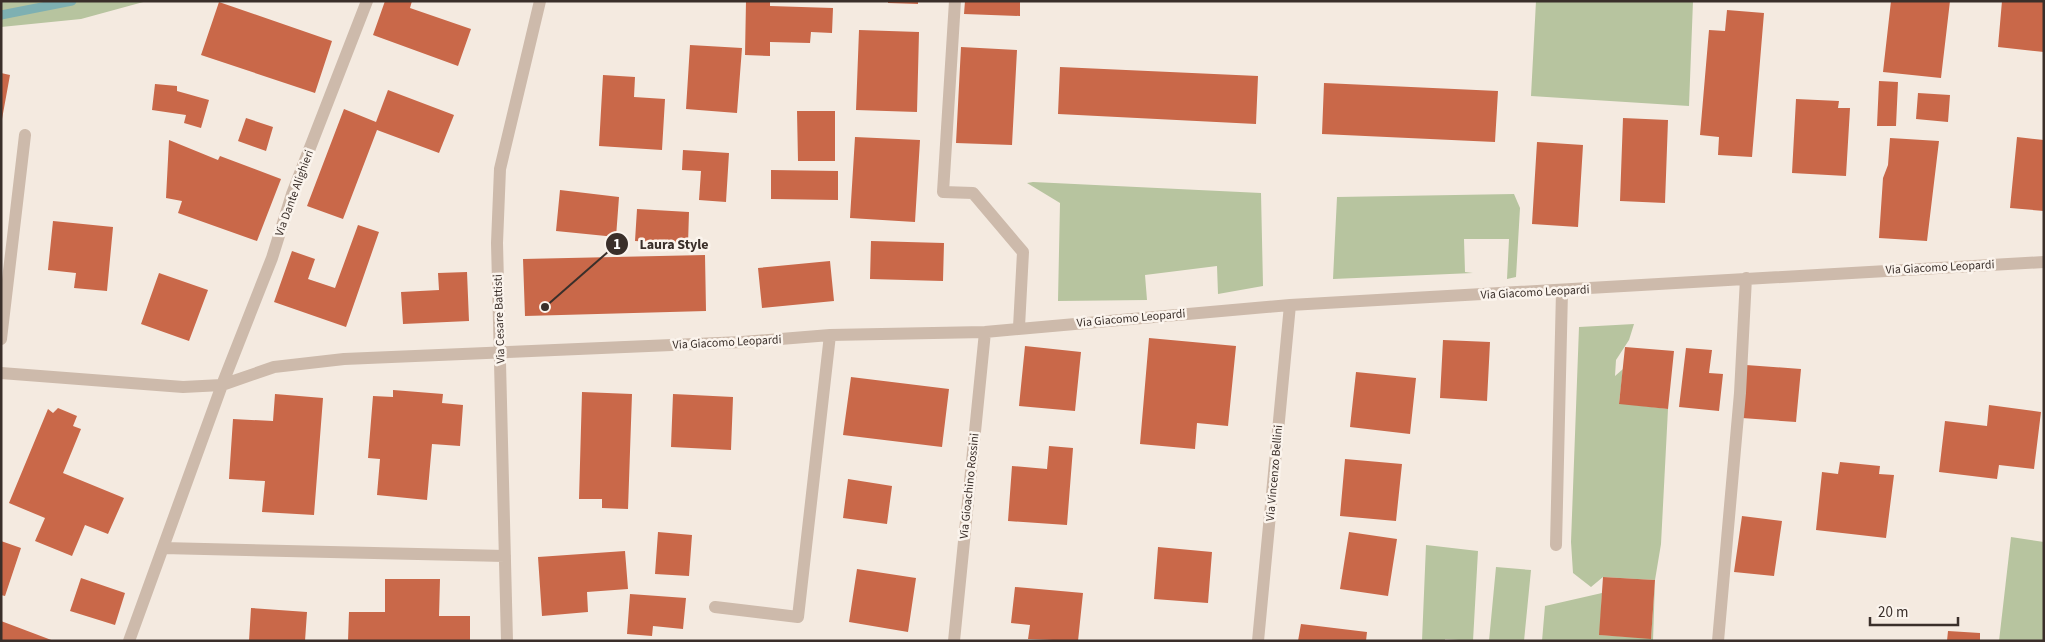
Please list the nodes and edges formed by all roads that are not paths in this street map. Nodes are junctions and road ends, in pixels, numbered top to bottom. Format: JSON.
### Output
{"nodes":[{"id":1,"x":367,"y":1,"type":"edge"},
{"id":2,"x":540,"y":1,"type":"edge"},
{"id":3,"x":955,"y":1,"type":"edge"},
{"id":4,"x":25,"y":135,"type":"dead end"},
{"id":5,"x":2044,"y":262,"type":"edge"},
{"id":6,"x":1746,"y":278,"type":"junction"},
{"id":7,"x":1562,"y":291,"type":"junction"},
{"id":8,"x":1290,"y":305,"type":"junction"},
{"id":9,"x":1018,"y":327,"type":"junction"},
{"id":10,"x":985,"y":332,"type":"junction"},
{"id":11,"x":830,"y":335,"type":"junction"},
{"id":12,"x":1,"y":339,"type":"edge"},
{"id":13,"x":500,"y":352,"type":"junction"},
{"id":14,"x":1,"y":373,"type":"edge"},
{"id":15,"x":222,"y":385,"type":"junction"},
{"id":16,"x":1556,"y":545,"type":"dead end"},
{"id":17,"x":163,"y":548,"type":"junction"},
{"id":18,"x":505,"y":556,"type":"junction"},
{"id":19,"x":715,"y":606,"type":"dead end"},
{"id":20,"x":129,"y":641,"type":"edge"},
{"id":21,"x":507,"y":641,"type":"edge"},
{"id":22,"x":954,"y":641,"type":"edge"},
{"id":23,"x":1258,"y":641,"type":"edge"},
{"id":24,"x":1718,"y":641,"type":"edge"}],
"edges":[{"from":1,"to":15,"type":"street","name":"Via Dante Alighieri"},
{"from":2,"to":13,"type":"street","name":"Via Cesare Battisti"},
{"from":3,"to":9,"type":"street"},
{"from":4,"to":12,"type":"street"},
{"from":5,"to":6,"type":"street","name":"Via Giacomo Leopardi"},
{"from":6,"to":7,"type":"street","name":"Via Giacomo Leopardi"},
{"from":6,"to":24,"type":"street"},
{"from":7,"to":8,"type":"street","name":"Via Giacomo Leopardi"},
{"from":7,"to":16,"type":"street"},
{"from":8,"to":9,"type":"street","name":"Via Giacomo Leopardi"},
{"from":8,"to":23,"type":"street","name":"Via Vincenzo Bellini"},
{"from":9,"to":10,"type":"street","name":"Via Giacomo Leopardi"},
{"from":10,"to":11,"type":"street","name":"Via Giacomo Leopardi"},
{"from":10,"to":22,"type":"street","name":"Via Gioachino Rossini"},
{"from":11,"to":13,"type":"street","name":"Via Giacomo Leopardi"},
{"from":11,"to":19,"type":"street"},
{"from":13,"to":15,"type":"street","name":"Via Giacomo Leopardi"},
{"from":13,"to":18,"type":"street","name":"Via Cesare Battisti"},
{"from":14,"to":15,"type":"street"},
{"from":15,"to":17,"type":"street","name":"Via Dante Alighieri"},
{"from":17,"to":18,"type":"street"},
{"from":17,"to":20,"type":"street","name":"Via Dante Alighieri"},
{"from":18,"to":21,"type":"street","name":"Via Cesare Battisti"}]}
